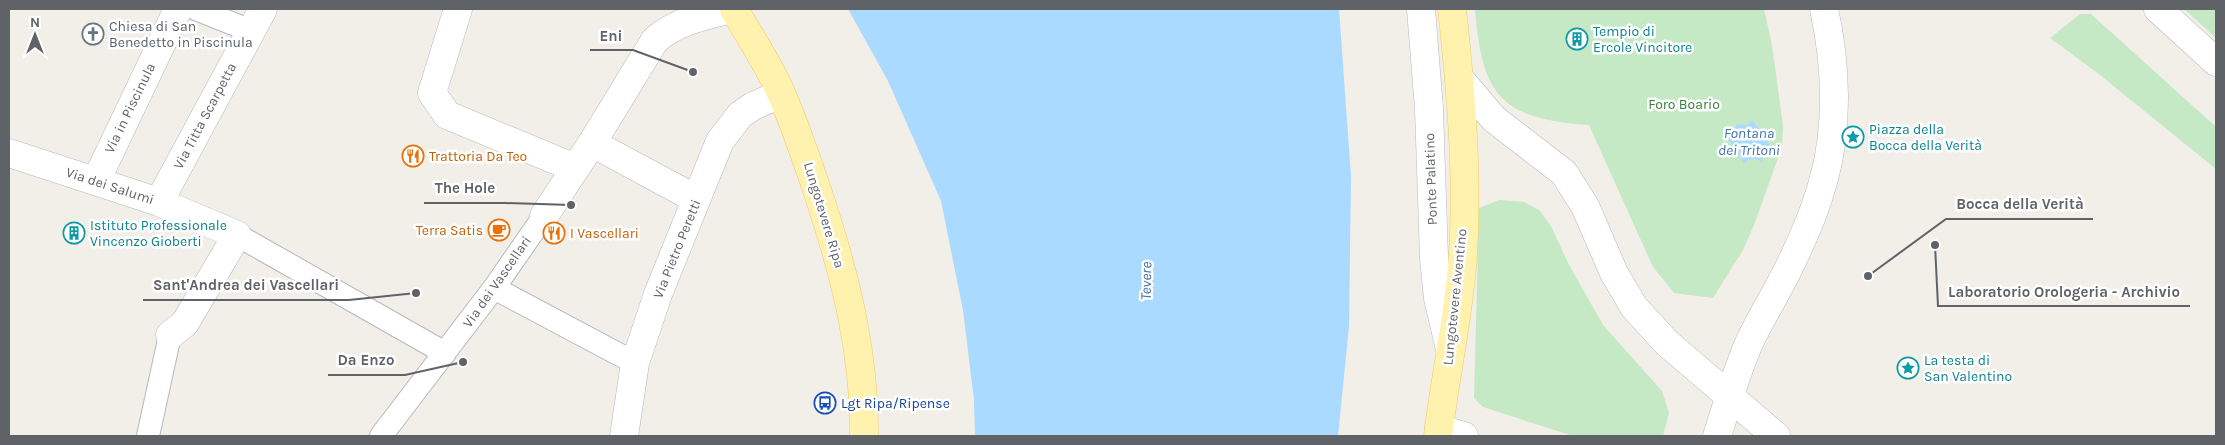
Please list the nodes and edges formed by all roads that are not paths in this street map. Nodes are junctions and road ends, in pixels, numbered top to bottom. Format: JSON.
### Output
{"nodes":[{"id":1,"x":178,"y":9,"type":"edge"},
{"id":2,"x":196,"y":9,"type":"edge"},
{"id":3,"x":458,"y":9,"type":"edge"},
{"id":4,"x":732,"y":9,"type":"edge"},
{"id":5,"x":1421,"y":9,"type":"edge"},
{"id":6,"x":1452,"y":9,"type":"edge"},
{"id":7,"x":1824,"y":9,"type":"edge"},
{"id":8,"x":2158,"y":9,"type":"edge"},
{"id":9,"x":257,"y":20,"type":"edge"},
{"id":10,"x":2216,"y":62,"type":"edge"},
{"id":11,"x":1459,"y":78,"type":"junction"},
{"id":12,"x":781,"y":94,"type":"junction"},
{"id":13,"x":592,"y":143,"type":"junction"},
{"id":14,"x":9,"y":153,"type":"edge"},
{"id":15,"x":575,"y":168,"type":"junction"},
{"id":16,"x":96,"y":181,"type":"junction"},
{"id":17,"x":696,"y":199,"type":"junction"},
{"id":18,"x":159,"y":202,"type":"junction"},
{"id":19,"x":544,"y":216,"type":"joint"},
{"id":20,"x":237,"y":235,"type":"junction"},
{"id":21,"x":494,"y":288,"type":"junction"},
{"id":22,"x":170,"y":335,"type":"joint"},
{"id":23,"x":1450,"y":349,"type":"junction"},
{"id":24,"x":445,"y":353,"type":"junction"},
{"id":25,"x":635,"y":363,"type":"junction"},
{"id":26,"x":1730,"y":396,"type":"junction"},
{"id":27,"x":1447,"y":434,"type":"edge"},
{"id":28,"x":148,"y":436,"type":"edge"},
{"id":29,"x":380,"y":436,"type":"edge"},
{"id":30,"x":624,"y":436,"type":"edge"},
{"id":31,"x":864,"y":436,"type":"edge"},
{"id":32,"x":1718,"y":436,"type":"edge"},
{"id":33,"x":1776,"y":436,"type":"edge"}],
"edges":[{"from":1,"to":16,"type":"street","name":"Via in Piscinula"},
{"from":2,"to":9,"type":"street","name":"Via Titta Scarpetta"},
{"from":3,"to":15,"type":"street"},
{"from":4,"to":12,"type":"main road","name":"Lungotevere Ripa"},
{"from":4,"to":13,"type":"street","name":"Via dei Vascellari"},
{"from":5,"to":23,"type":"street","name":"Ponte Palatino"},
{"from":6,"to":11,"type":"main road","name":"Lungotevere Aventino"},
{"from":7,"to":26,"type":"street"},
{"from":8,"to":10,"type":"street"},
{"from":9,"to":18,"type":"street","name":"Via Titta Scarpetta"},
{"from":11,"to":23,"type":"main road","name":"Lungotevere Aventino"},
{"from":11,"to":26,"type":"street"},
{"from":12,"to":17,"type":"street","name":"Via Pietro Peretti"},
{"from":12,"to":31,"type":"main road","name":"Lungotevere Ripa"},
{"from":13,"to":15,"type":"street","name":"Via dei Vascellari"},
{"from":13,"to":17,"type":"street"},
{"from":14,"to":16,"type":"street","name":"Via dei Salumi"},
{"from":15,"to":19,"type":"street","name":"Via dei Vascellari"},
{"from":16,"to":18,"type":"street","name":"Via dei Salumi"},
{"from":17,"to":25,"type":"street","name":"Via Pietro Peretti"},
{"from":18,"to":20,"type":"street","name":"Via dei Salumi"},
{"from":19,"to":21,"type":"street","name":"Via dei Vascellari"},
{"from":20,"to":22,"type":"street"},
{"from":20,"to":24,"type":"street","name":"Via dei Salumi"},
{"from":21,"to":24,"type":"street","name":"Via dei Vascellari"},
{"from":21,"to":25,"type":"street"},
{"from":22,"to":28,"type":"street"},
{"from":23,"to":27,"type":"main road","name":"Lungotevere Aventino"},
{"from":24,"to":29,"type":"street","name":"Via dei Vascellari"},
{"from":25,"to":30,"type":"street","name":"Via Pietro Peretti"},
{"from":26,"to":32,"type":"street"},
{"from":26,"to":33,"type":"street"}]}
